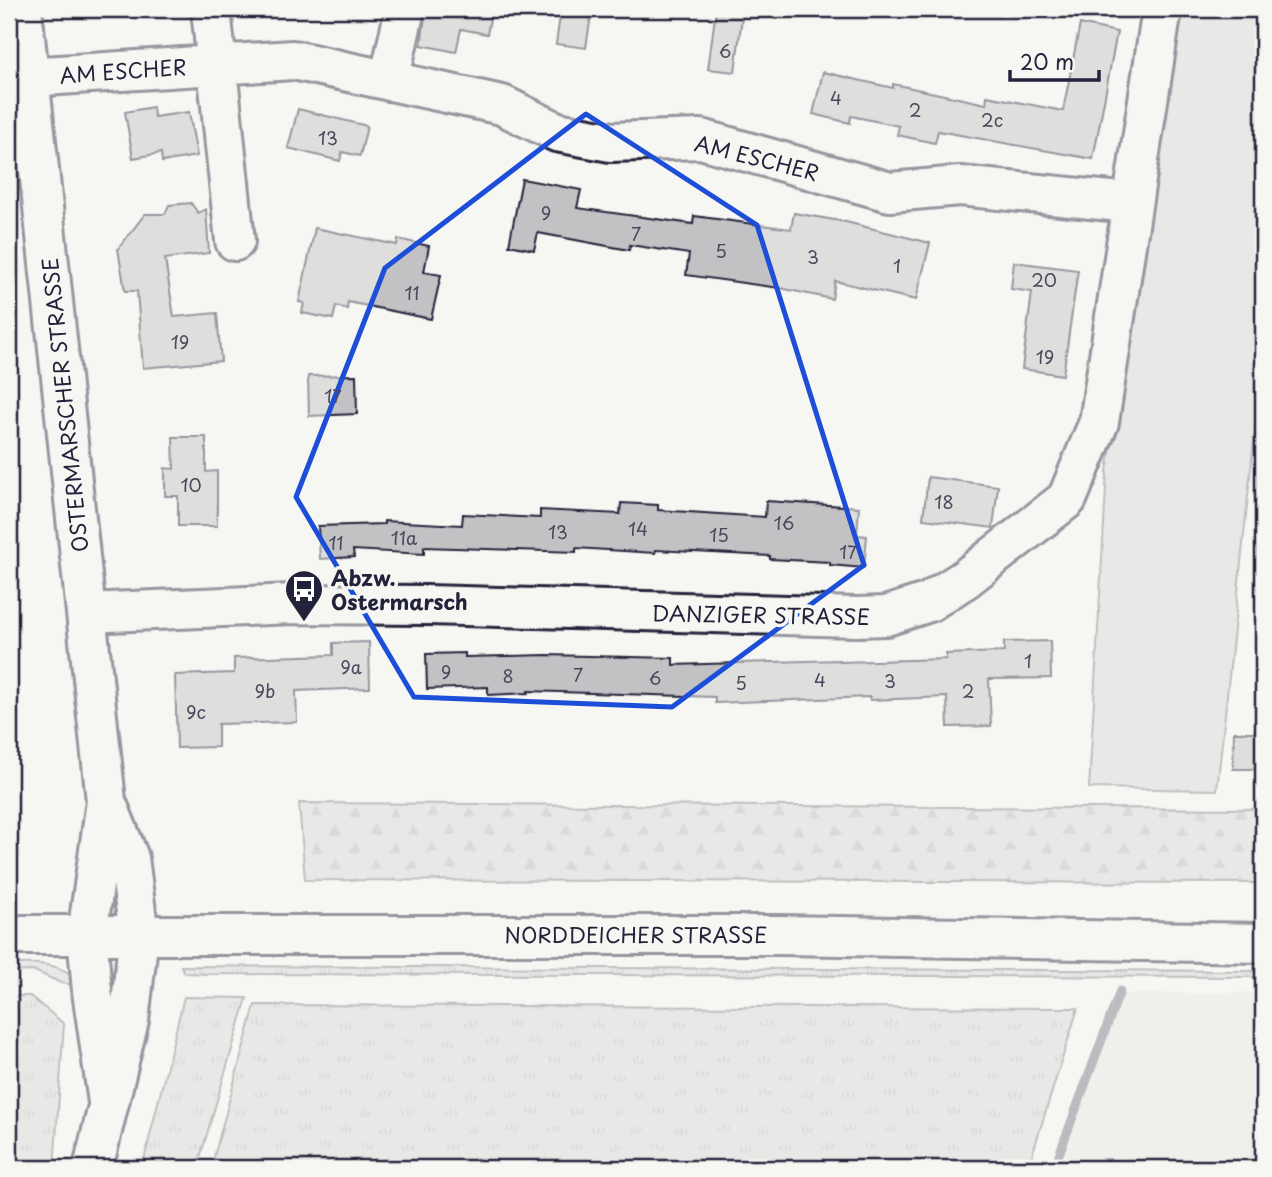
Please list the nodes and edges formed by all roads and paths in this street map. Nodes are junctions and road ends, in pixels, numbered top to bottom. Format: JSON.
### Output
{"nodes":[{"id":1,"x":22,"y":9,"type":"edge"},
{"id":2,"x":211,"y":9,"type":"edge"},
{"id":3,"x":405,"y":9,"type":"edge"},
{"id":4,"x":1162,"y":9,"type":"edge"},
{"id":5,"x":218,"y":64,"type":"junction"},
{"id":6,"x":28,"y":77,"type":"junction"},
{"id":7,"x":389,"y":81,"type":"junction"},
{"id":8,"x":1131,"y":203,"type":"junction"},
{"id":9,"x":235,"y":241,"type":"dead end"},
{"id":10,"x":86,"y":613,"type":"junction"},
{"id":11,"x":106,"y":801,"type":"junction"},
{"id":12,"x":9,"y":935,"type":"edge"},
{"id":13,"x":87,"y":935,"type":"junction"},
{"id":14,"x":139,"y":935,"type":"junction"},
{"id":15,"x":1263,"y":943,"type":"edge"},
{"id":16,"x":108,"y":1102,"type":"junction"},
{"id":17,"x":93,"y":1168,"type":"edge"}],
"edges":[{"from":1,"to":6,"type":"street","name":"OSTERMARSCHER STRASSE"},
{"from":2,"to":5,"type":"street","name":"AM ESCHER"},
{"from":3,"to":7,"type":"street"},
{"from":4,"to":8,"type":"street","name":"DANZIGER STRASSE"},
{"from":5,"to":6,"type":"street","name":"AM ESCHER"},
{"from":5,"to":7,"type":"street","name":"AM ESCHER"},
{"from":5,"to":9,"type":"street","name":"AM ESCHER"},
{"from":6,"to":10,"type":"street","name":"OSTERMARSCHER STRASSE"},
{"from":7,"to":8,"type":"street","name":"AM ESCHER"},
{"from":8,"to":10,"type":"street","name":"DANZIGER STRASSE"},
{"from":10,"to":11,"type":"street","name":"OSTERMARSCHER STRASSE"},
{"from":11,"to":13,"type":"street","name":"OSTERMARSCHER STRASSE"},
{"from":11,"to":14,"type":"street","name":"OSTERMARSCHER STRASSE"},
{"from":12,"to":13,"type":"street","name":"NORDDEICHER STRASSE"},
{"from":13,"to":14,"type":"street","name":"NORDDEICHER STRASSE"},
{"from":13,"to":16,"type":"street","name":"OSTERMARSCHER STRASSE"},
{"from":14,"to":15,"type":"street","name":"NORDDEICHER STRASSE"},
{"from":14,"to":16,"type":"street","name":"OSTERMARSCHER STRASSE"},
{"from":16,"to":17,"type":"street","name":"OSTERMARSCHER STRASSE"}]}
